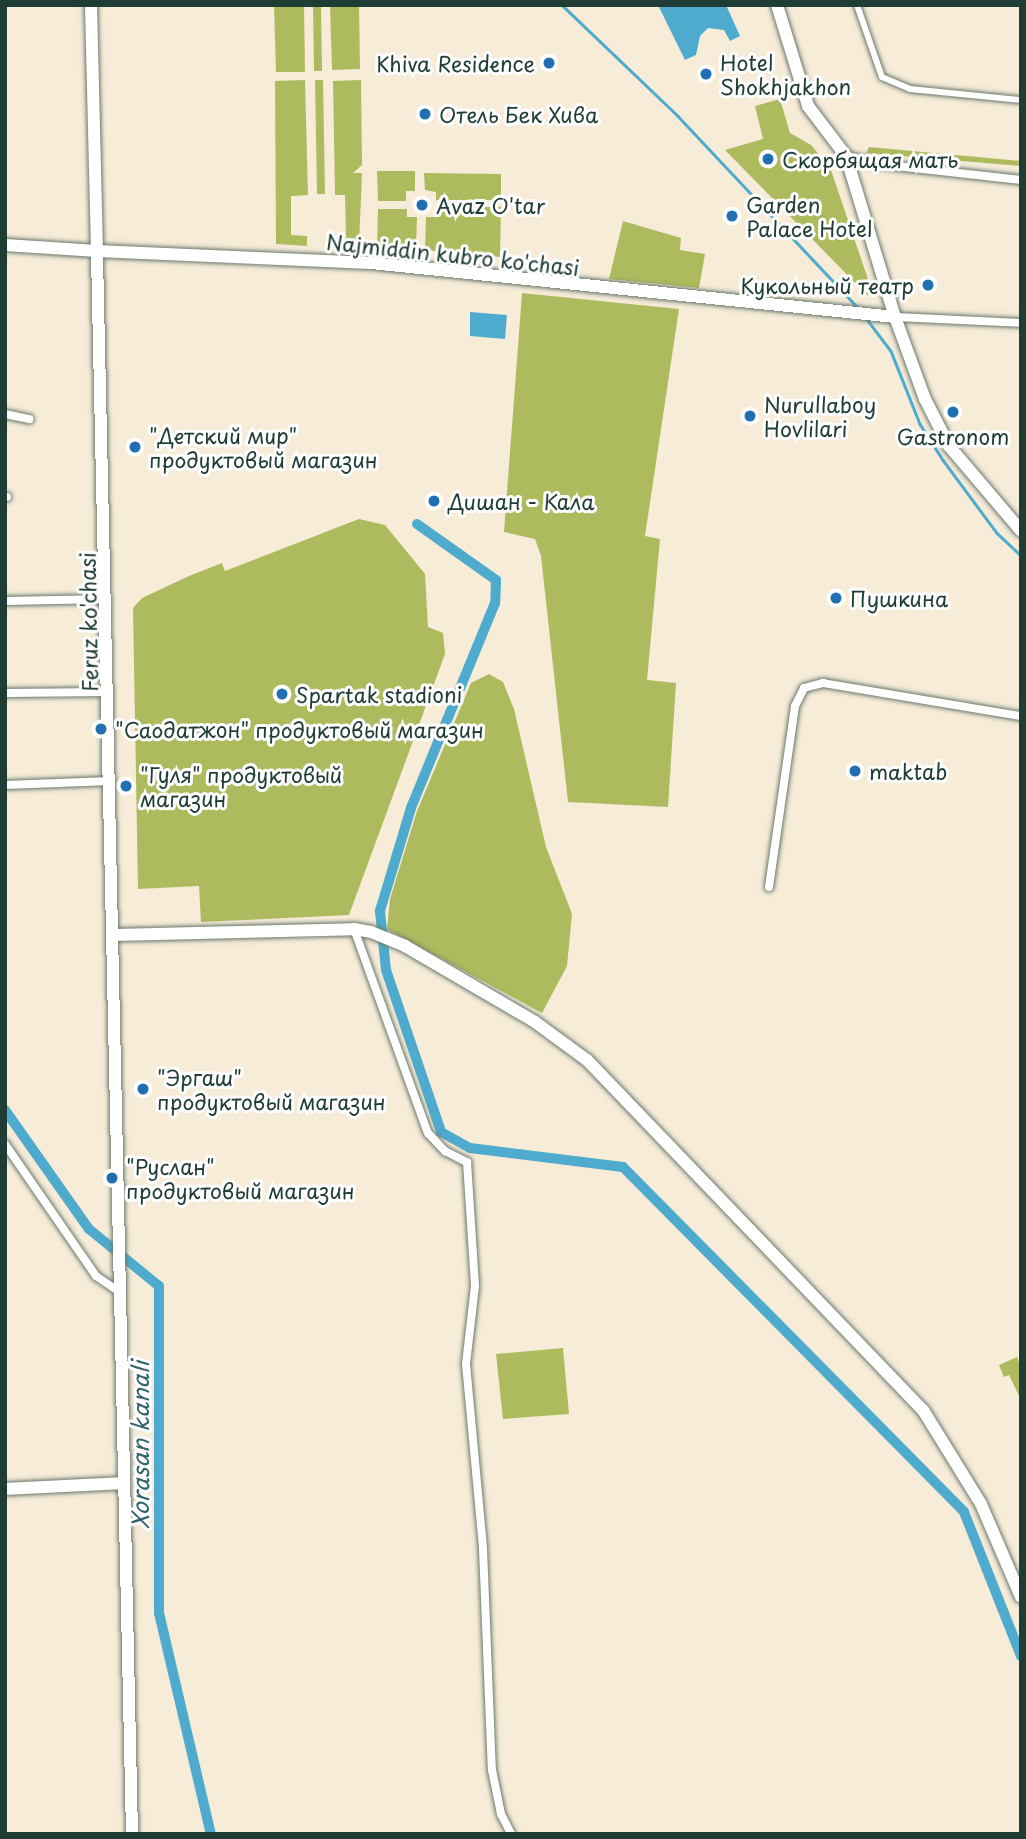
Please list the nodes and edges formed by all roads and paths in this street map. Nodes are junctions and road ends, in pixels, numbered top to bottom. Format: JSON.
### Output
{"nodes":[{"id":1,"x":91,"y":5,"type":"edge"},
{"id":2,"x":777,"y":5,"type":"edge"},
{"id":3,"x":857,"y":5,"type":"edge"},
{"id":4,"x":1021,"y":100,"type":"edge"},
{"id":5,"x":846,"y":156,"type":"junction"},
{"id":6,"x":1021,"y":180,"type":"edge"},
{"id":7,"x":5,"y":246,"type":"edge"},
{"id":8,"x":97,"y":251,"type":"junction"},
{"id":9,"x":895,"y":317,"type":"junction"},
{"id":10,"x":1021,"y":323,"type":"edge"},
{"id":11,"x":5,"y":414,"type":"edge"},
{"id":12,"x":29,"y":419,"type":"dead end"},
{"id":13,"x":1021,"y":531,"type":"edge"},
{"id":14,"x":107,"y":599,"type":"junction"},
{"id":15,"x":5,"y":601,"type":"edge"},
{"id":16,"x":108,"y":692,"type":"junction"},
{"id":17,"x":5,"y":693,"type":"edge"},
{"id":18,"x":1021,"y":716,"type":"edge"},
{"id":19,"x":111,"y":781,"type":"junction"},
{"id":20,"x":5,"y":785,"type":"edge"},
{"id":21,"x":769,"y":887,"type":"dead end"},
{"id":22,"x":354,"y":929,"type":"junction"},
{"id":23,"x":114,"y":935,"type":"junction"},
{"id":24,"x":5,"y":1144,"type":"edge"},
{"id":25,"x":120,"y":1292,"type":"junction"},
{"id":26,"x":124,"y":1483,"type":"junction"},
{"id":27,"x":5,"y":1489,"type":"edge"},
{"id":28,"x":1021,"y":1597,"type":"edge"},
{"id":29,"x":132,"y":1834,"type":"edge"},
{"id":30,"x":511,"y":1834,"type":"edge"}],
"edges":[{"from":1,"to":8,"type":"main road","name":"Feruz ko'chasi"},
{"from":2,"to":5,"type":"main road"},
{"from":3,"to":4,"type":"street"},
{"from":5,"to":6,"type":"street"},
{"from":5,"to":9,"type":"main road"},
{"from":7,"to":8,"type":"main road","name":"Najmiddin kubro ko'chasi"},
{"from":8,"to":9,"type":"main road","name":"Najmiddin kubro ko'chasi"},
{"from":8,"to":14,"type":"main road","name":"Feruz ko'chasi"},
{"from":9,"to":10,"type":"street"},
{"from":9,"to":13,"type":"main road"},
{"from":11,"to":12,"type":"street"},
{"from":14,"to":15,"type":"street"},
{"from":14,"to":16,"type":"main road","name":"Feruz ko'chasi"},
{"from":16,"to":17,"type":"street"},
{"from":16,"to":19,"type":"main road","name":"Feruz ko'chasi"},
{"from":18,"to":21,"type":"street"},
{"from":19,"to":20,"type":"street"},
{"from":19,"to":23,"type":"main road","name":"Feruz ko'chasi"},
{"from":22,"to":23,"type":"main road"},
{"from":22,"to":28,"type":"main road"},
{"from":22,"to":30,"type":"street"},
{"from":23,"to":25,"type":"main road","name":"Feruz ko'chasi"},
{"from":24,"to":25,"type":"street"},
{"from":25,"to":26,"type":"main road","name":"Feruz ko'chasi"},
{"from":26,"to":27,"type":"main road"},
{"from":26,"to":29,"type":"main road","name":"Feruz ko'chasi"}]}
